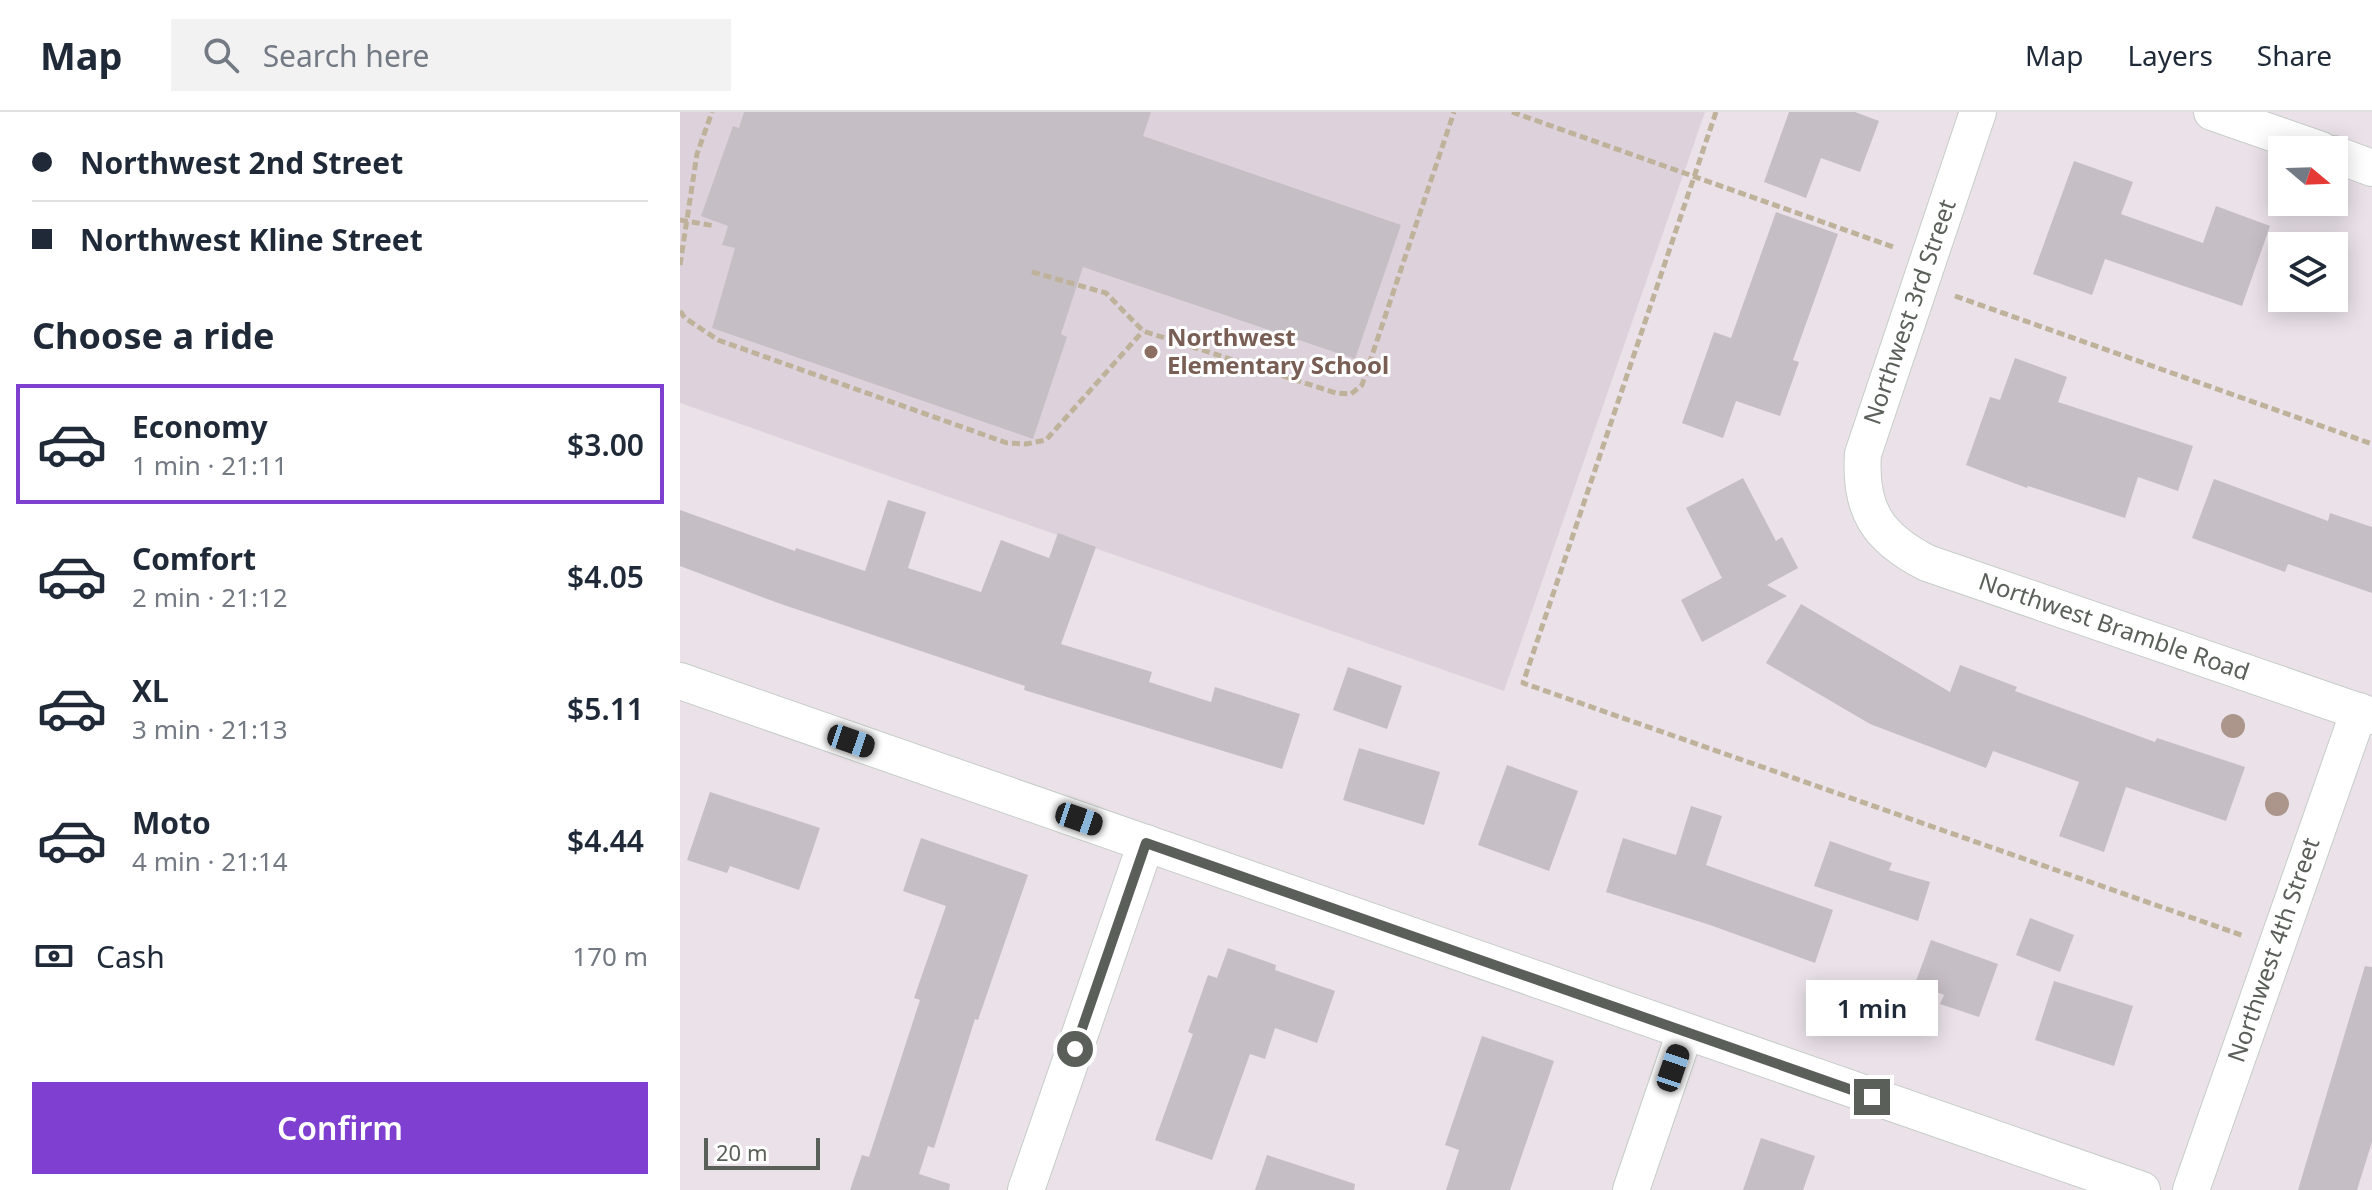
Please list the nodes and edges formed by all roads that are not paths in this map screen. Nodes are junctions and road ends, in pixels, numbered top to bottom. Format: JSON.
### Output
{"nodes":[{"id":1,"x":1978,"y":112,"type":"edge"},
{"id":2,"x":2212,"y":112,"type":"edge"},
{"id":3,"x":2281,"y":136,"type":"edge"},
{"id":4,"x":2348,"y":159,"type":"edge"},
{"id":5,"x":2372,"y":168,"type":"edge"},
{"id":6,"x":1871,"y":515,"type":"joint"},
{"id":7,"x":680,"y":681,"type":"edge"},
{"id":8,"x":2366,"y":713,"type":"edge"},
{"id":9,"x":1146,"y":843,"type":"junction"},
{"id":10,"x":1685,"y":1032,"type":"junction"},
{"id":11,"x":1026,"y":1190,"type":"edge"},
{"id":12,"x":1631,"y":1190,"type":"edge"},
{"id":13,"x":2142,"y":1190,"type":"edge"},
{"id":14,"x":2191,"y":1190,"type":"edge"}],
"edges":[{"from":1,"to":6,"type":"street","name":"Northwest 3rd Street"},
{"from":2,"to":3,"type":"street"},
{"from":4,"to":5,"type":"street"},
{"from":6,"to":8,"type":"street","name":"Northwest Bramble Road"},
{"from":7,"to":9,"type":"street"},
{"from":8,"to":14,"type":"street","name":"Northwest 4th Street"},
{"from":9,"to":10,"type":"street"},
{"from":9,"to":11,"type":"street"},
{"from":10,"to":12,"type":"street"},
{"from":10,"to":13,"type":"street"}]}
